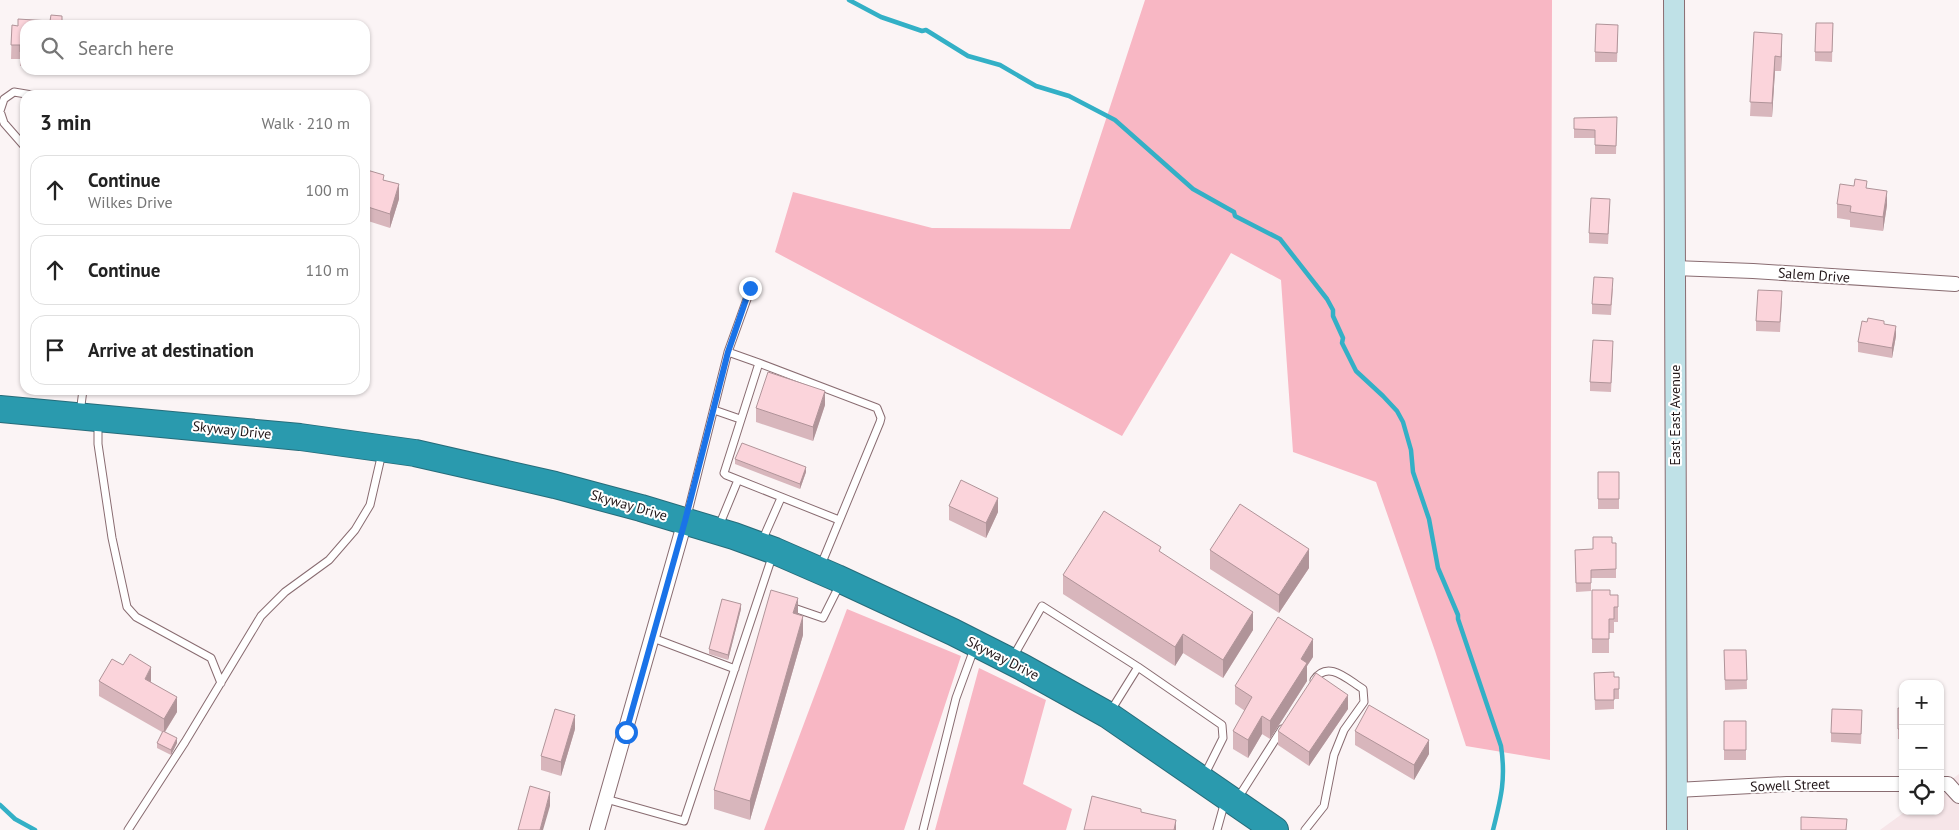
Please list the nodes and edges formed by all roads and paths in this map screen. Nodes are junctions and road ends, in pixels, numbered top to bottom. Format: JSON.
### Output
{"nodes":[{"id":1,"x":1674,"y":0,"type":"edge"},
{"id":2,"x":20,"y":93,"type":"edge"},
{"id":3,"x":0,"y":111,"type":"edge"},
{"id":4,"x":20,"y":141,"type":"edge"},
{"id":5,"x":1674,"y":268,"type":"junction"},
{"id":6,"x":1954,"y":284,"type":"dead end"},
{"id":7,"x":750,"y":288,"type":"dead end"},
{"id":8,"x":728,"y":352,"type":"junction"},
{"id":9,"x":759,"y":363,"type":"junction"},
{"id":10,"x":84,"y":395,"type":"edge"},
{"id":11,"x":0,"y":409,"type":"edge"},
{"id":12,"x":714,"y":410,"type":"junction"},
{"id":13,"x":89,"y":416,"type":"junction"},
{"id":14,"x":740,"y":419,"type":"junction"},
{"id":15,"x":384,"y":448,"type":"junction"},
{"id":16,"x":738,"y":480,"type":"junction"},
{"id":17,"x":781,"y":498,"type":"junction"},
{"id":18,"x":839,"y":520,"type":"junction"},
{"id":19,"x":685,"y":521,"type":"junction"},
{"id":20,"x":717,"y":531,"type":"junction"},
{"id":21,"x":767,"y":549,"type":"junction"},
{"id":22,"x":830,"y":576,"type":"junction"},
{"id":23,"x":759,"y":596,"type":"junction"},
{"id":24,"x":768,"y":600,"type":"edge"},
{"id":25,"x":786,"y":606,"type":"edge"},
{"id":26,"x":652,"y":638,"type":"junction"},
{"id":27,"x":976,"y":644,"type":"junction"},
{"id":28,"x":1011,"y":662,"type":"junction"},
{"id":29,"x":1138,"y":668,"type":"junction"},
{"id":30,"x":734,"y":669,"type":"junction"},
{"id":31,"x":221,"y":683,"type":"junction"},
{"id":32,"x":1311,"y":685,"type":"edge"},
{"id":33,"x":1108,"y":716,"type":"junction"},
{"id":34,"x":1290,"y":718,"type":"edge"},
{"id":35,"x":1202,"y":779,"type":"junction"},
{"id":36,"x":1899,"y":784,"type":"edge"},
{"id":37,"x":1944,"y":784,"type":"edge"},
{"id":38,"x":1677,"y":790,"type":"junction"},
{"id":39,"x":1959,"y":796,"type":"edge"},
{"id":40,"x":606,"y":799,"type":"junction"},
{"id":41,"x":1231,"y":799,"type":"junction"},
{"id":42,"x":128,"y":830,"type":"edge"},
{"id":43,"x":597,"y":830,"type":"edge"},
{"id":44,"x":923,"y":830,"type":"edge"},
{"id":45,"x":1217,"y":830,"type":"edge"},
{"id":46,"x":1275,"y":830,"type":"edge"},
{"id":47,"x":1305,"y":830,"type":"edge"},
{"id":48,"x":1678,"y":830,"type":"edge"}],
"edges":[{"from":1,"to":5,"type":"street","name":"East East Avenue"},
{"from":2,"to":3,"type":"lane"},
{"from":3,"to":4,"type":"lane"},
{"from":5,"to":6,"type":"street","name":"Salem Drive"},
{"from":5,"to":38,"type":"street","name":"East East Avenue"},
{"from":7,"to":8,"type":"lane"},
{"from":8,"to":9,"type":"lane"},
{"from":8,"to":12,"type":"lane"},
{"from":9,"to":14,"type":"lane"},
{"from":9,"to":18,"type":"lane"},
{"from":10,"to":13,"type":"lane"},
{"from":11,"to":13,"type":"highway","name":"Skyway Drive"},
{"from":12,"to":14,"type":"lane"},
{"from":12,"to":19,"type":"lane"},
{"from":13,"to":15,"type":"highway","name":"Skyway Drive"},
{"from":13,"to":31,"type":"lane"},
{"from":14,"to":16,"type":"lane"},
{"from":15,"to":19,"type":"highway","name":"Skyway Drive"},
{"from":15,"to":31,"type":"lane"},
{"from":16,"to":17,"type":"lane"},
{"from":16,"to":20,"type":"lane"},
{"from":17,"to":18,"type":"lane"},
{"from":17,"to":21,"type":"lane"},
{"from":18,"to":22,"type":"lane"},
{"from":19,"to":20,"type":"highway","name":"Skyway Drive"},
{"from":19,"to":26,"type":"street"},
{"from":20,"to":21,"type":"highway","name":"Skyway Drive"},
{"from":21,"to":22,"type":"highway","name":"Skyway Drive"},
{"from":21,"to":23,"type":"lane"},
{"from":22,"to":25,"type":"lane"},
{"from":22,"to":27,"type":"highway","name":"Skyway Drive"},
{"from":23,"to":24,"type":"lane"},
{"from":23,"to":30,"type":"lane"},
{"from":26,"to":30,"type":"lane"},
{"from":26,"to":40,"type":"street"},
{"from":27,"to":28,"type":"highway","name":"Skyway Drive"},
{"from":27,"to":44,"type":"lane"},
{"from":28,"to":29,"type":"lane"},
{"from":28,"to":33,"type":"highway","name":"Skyway Drive"},
{"from":29,"to":33,"type":"lane"},
{"from":29,"to":35,"type":"lane"},
{"from":30,"to":40,"type":"lane"},
{"from":31,"to":42,"type":"lane"},
{"from":32,"to":47,"type":"lane"},
{"from":33,"to":35,"type":"highway","name":"Skyway Drive"},
{"from":34,"to":41,"type":"lane"},
{"from":35,"to":41,"type":"highway","name":"Skyway Drive"},
{"from":36,"to":38,"type":"street","name":"Sowell Street"},
{"from":37,"to":39,"type":"street"},
{"from":38,"to":48,"type":"street","name":"East East Avenue"},
{"from":40,"to":43,"type":"street"},
{"from":41,"to":45,"type":"lane"},
{"from":41,"to":46,"type":"highway","name":"Skyway Drive"}]}
